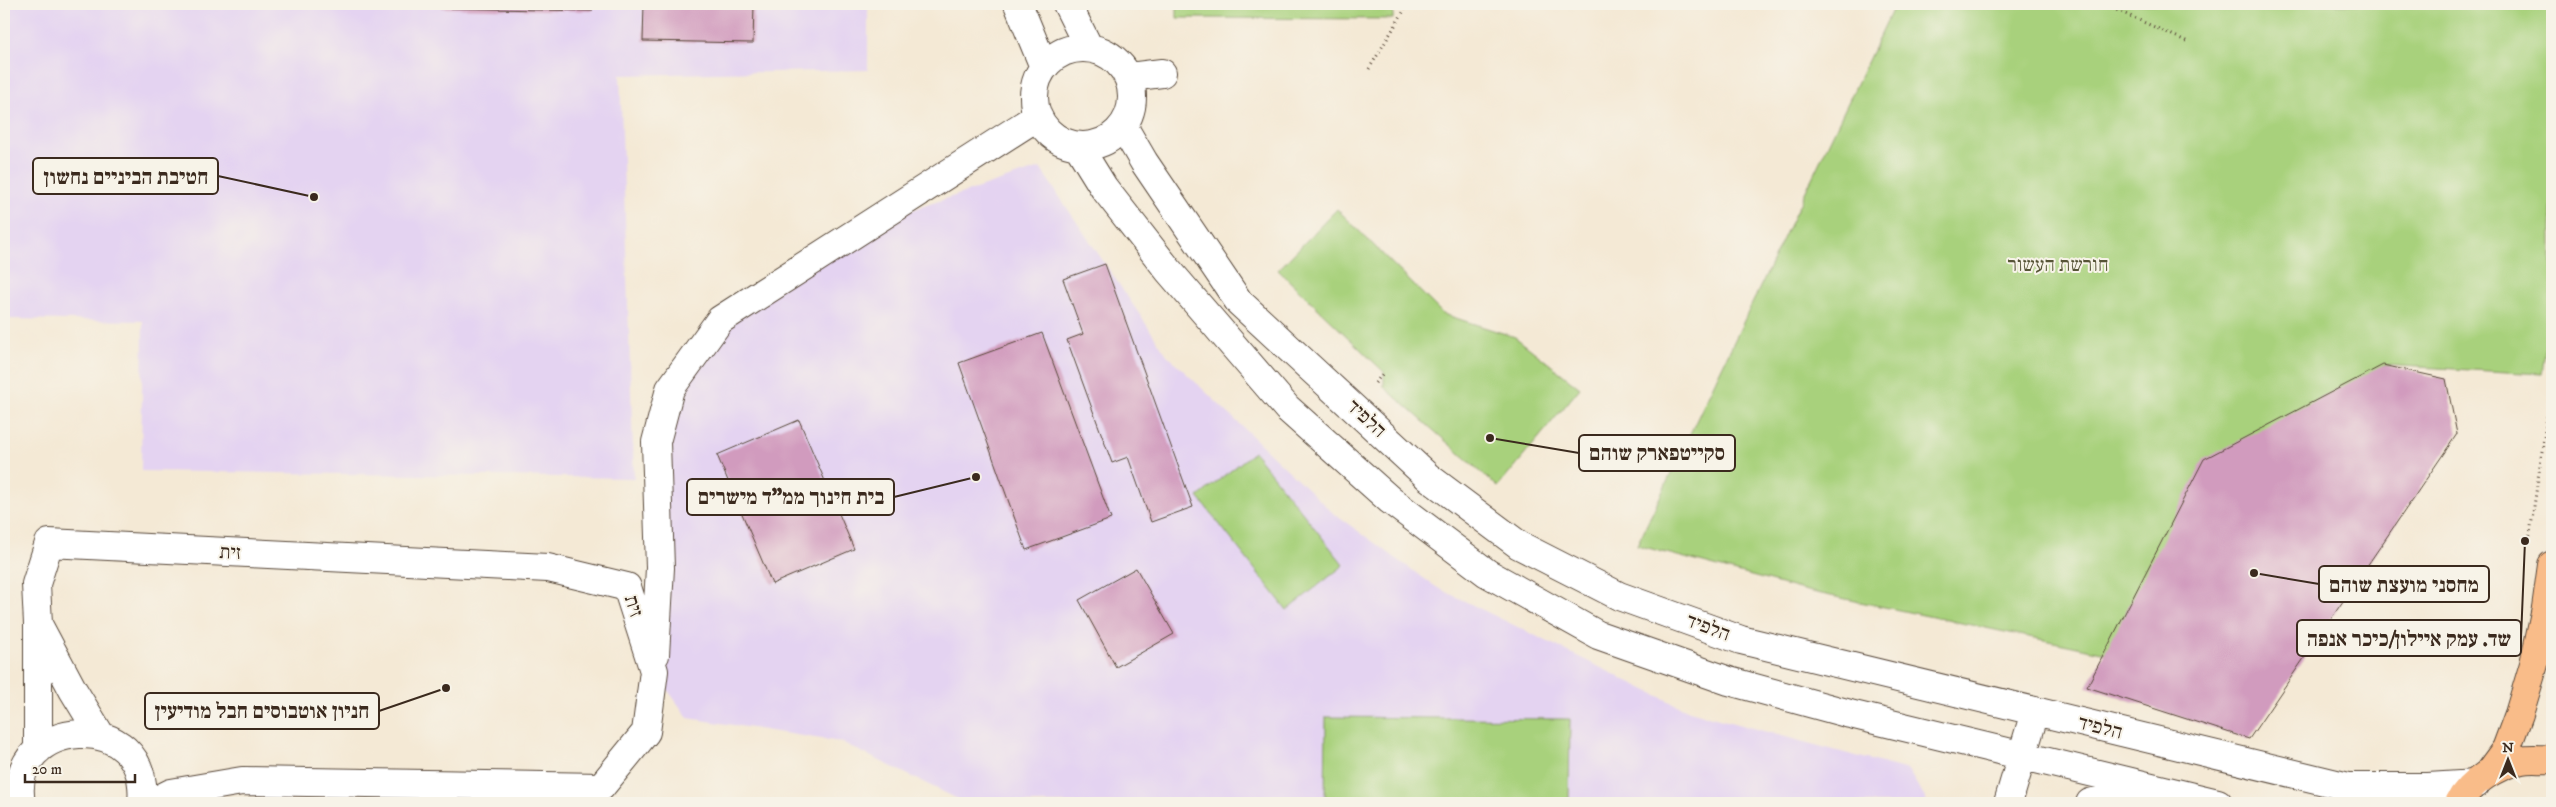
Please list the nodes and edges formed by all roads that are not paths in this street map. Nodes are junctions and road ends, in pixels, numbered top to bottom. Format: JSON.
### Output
{"nodes":[{"id":1,"x":1018,"y":4,"type":"edge"},
{"id":2,"x":1067,"y":4,"type":"edge"},
{"id":3,"x":1089,"y":48,"type":"junction"},
{"id":4,"x":1044,"y":67,"type":"junction"},
{"id":5,"x":1162,"y":73,"type":"dead end"},
{"id":6,"x":1129,"y":77,"type":"junction"},
{"id":7,"x":1038,"y":116,"type":"junction"},
{"id":8,"x":1123,"y":126,"type":"junction"},
{"id":9,"x":1078,"y":146,"type":"junction"},
{"id":10,"x":2552,"y":564,"type":"edge"},
{"id":11,"x":38,"y":624,"type":"junction"},
{"id":12,"x":654,"y":671,"type":"junction"},
{"id":13,"x":2035,"y":712,"type":"junction"},
{"id":14,"x":101,"y":736,"type":"junction"},
{"id":15,"x":38,"y":750,"type":"junction"},
{"id":16,"x":2023,"y":755,"type":"junction"},
{"id":17,"x":2552,"y":760,"type":"edge"},
{"id":18,"x":2475,"y":786,"type":"edge"},
{"id":19,"x":2173,"y":792,"type":"junction"},
{"id":20,"x":21,"y":803,"type":"edge"},
{"id":21,"x":142,"y":803,"type":"edge"},
{"id":22,"x":151,"y":803,"type":"edge"},
{"id":23,"x":2008,"y":803,"type":"edge"},
{"id":24,"x":2090,"y":803,"type":"edge"},
{"id":25,"x":2218,"y":803,"type":"edge"}],
"edges":[{"from":1,"to":4,"type":"street"},
{"from":2,"to":3,"type":"street"},
{"from":3,"to":4,"type":"street"},
{"from":3,"to":6,"type":"street"},
{"from":4,"to":7,"type":"street"},
{"from":5,"to":6,"type":"street"},
{"from":6,"to":8,"type":"street"},
{"from":7,"to":9,"type":"street"},
{"from":7,"to":12,"type":"street"},
{"from":8,"to":9,"type":"street"},
{"from":8,"to":13,"type":"street","name":"הלפיד"},
{"from":9,"to":16,"type":"street"},
{"from":10,"to":18,"type":"main road"},
{"from":11,"to":12,"type":"street","name":"זית"},
{"from":11,"to":14,"type":"street","name":"זית"},
{"from":11,"to":15,"type":"street","name":"זית"},
{"from":12,"to":22,"type":"street","name":"זית"},
{"from":13,"to":16,"type":"street"},
{"from":13,"to":18,"type":"street","name":"הלפיד"},
{"from":14,"to":15,"type":"street"},
{"from":14,"to":21,"type":"street"},
{"from":15,"to":20,"type":"street"},
{"from":16,"to":19,"type":"street"},
{"from":16,"to":23,"type":"street"},
{"from":17,"to":18,"type":"main road"},
{"from":19,"to":24,"type":"street"},
{"from":19,"to":25,"type":"street"}]}
